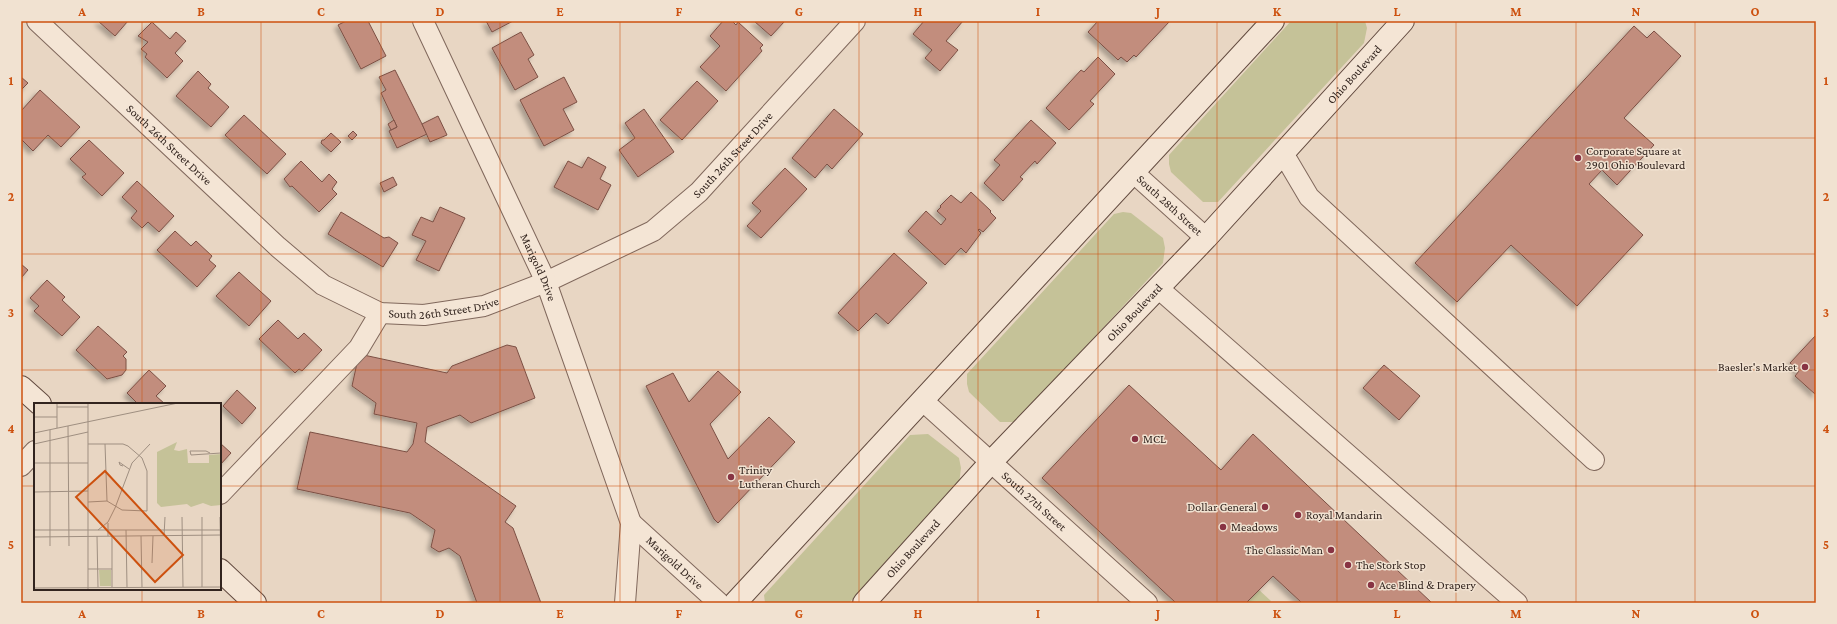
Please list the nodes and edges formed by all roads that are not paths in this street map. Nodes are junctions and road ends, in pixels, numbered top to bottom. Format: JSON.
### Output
{"nodes":[{"id":1,"x":37,"y":21,"type":"edge"},
{"id":2,"x":423,"y":21,"type":"edge"},
{"id":3,"x":855,"y":21,"type":"edge"},
{"id":4,"x":1273,"y":21,"type":"edge"},
{"id":5,"x":1404,"y":21,"type":"edge"},
{"id":6,"x":1284,"y":153,"type":"junction"},
{"id":7,"x":1134,"y":173,"type":"junction"},
{"id":8,"x":1206,"y":238,"type":"junction"},
{"id":9,"x":546,"y":282,"type":"junction"},
{"id":10,"x":1158,"y":288,"type":"junction"},
{"id":11,"x":380,"y":313,"type":"junction"},
{"id":12,"x":21,"y":387,"type":"edge"},
{"id":13,"x":922,"y":400,"type":"junction"},
{"id":14,"x":39,"y":403,"type":"edge"},
{"id":15,"x":34,"y":452,"type":"edge"},
{"id":16,"x":1594,"y":460,"type":"dead end"},
{"id":17,"x":991,"y":462,"type":"junction"},
{"id":18,"x":21,"y":466,"type":"edge"},
{"id":19,"x":221,"y":493,"type":"edge"},
{"id":20,"x":631,"y":523,"type":"junction"},
{"id":21,"x":221,"y":571,"type":"edge"},
{"id":22,"x":255,"y":603,"type":"edge"},
{"id":23,"x":625,"y":603,"type":"edge"},
{"id":24,"x":718,"y":603,"type":"edge"},
{"id":25,"x":735,"y":603,"type":"edge"},
{"id":26,"x":864,"y":603,"type":"edge"},
{"id":27,"x":1147,"y":603,"type":"edge"},
{"id":28,"x":1517,"y":603,"type":"edge"}],
"edges":[{"from":1,"to":11,"type":"street","name":"South 26th Street Drive"},
{"from":2,"to":9,"type":"street","name":"Marigold Drive"},
{"from":3,"to":9,"type":"street","name":"South 26th Street Drive"},
{"from":4,"to":7,"type":"street"},
{"from":5,"to":6,"type":"street","name":"Ohio Boulevard"},
{"from":6,"to":8,"type":"street","name":"Ohio Boulevard"},
{"from":6,"to":16,"type":"street"},
{"from":7,"to":8,"type":"street","name":"South 28th Street"},
{"from":7,"to":13,"type":"street"},
{"from":8,"to":10,"type":"street","name":"Ohio Boulevard"},
{"from":9,"to":11,"type":"street","name":"South 26th Street Drive"},
{"from":9,"to":20,"type":"street","name":"Marigold Drive"},
{"from":10,"to":17,"type":"street","name":"Ohio Boulevard"},
{"from":10,"to":28,"type":"street"},
{"from":11,"to":19,"type":"street"},
{"from":12,"to":14,"type":"street"},
{"from":13,"to":17,"type":"street","name":"South 27th Street"},
{"from":13,"to":25,"type":"street"},
{"from":15,"to":18,"type":"street"},
{"from":17,"to":26,"type":"street","name":"Ohio Boulevard"},
{"from":17,"to":27,"type":"street","name":"South 27th Street"},
{"from":20,"to":23,"type":"street","name":"Marigold Drive"},
{"from":20,"to":24,"type":"street","name":"Marigold Drive"},
{"from":21,"to":22,"type":"street"}]}
